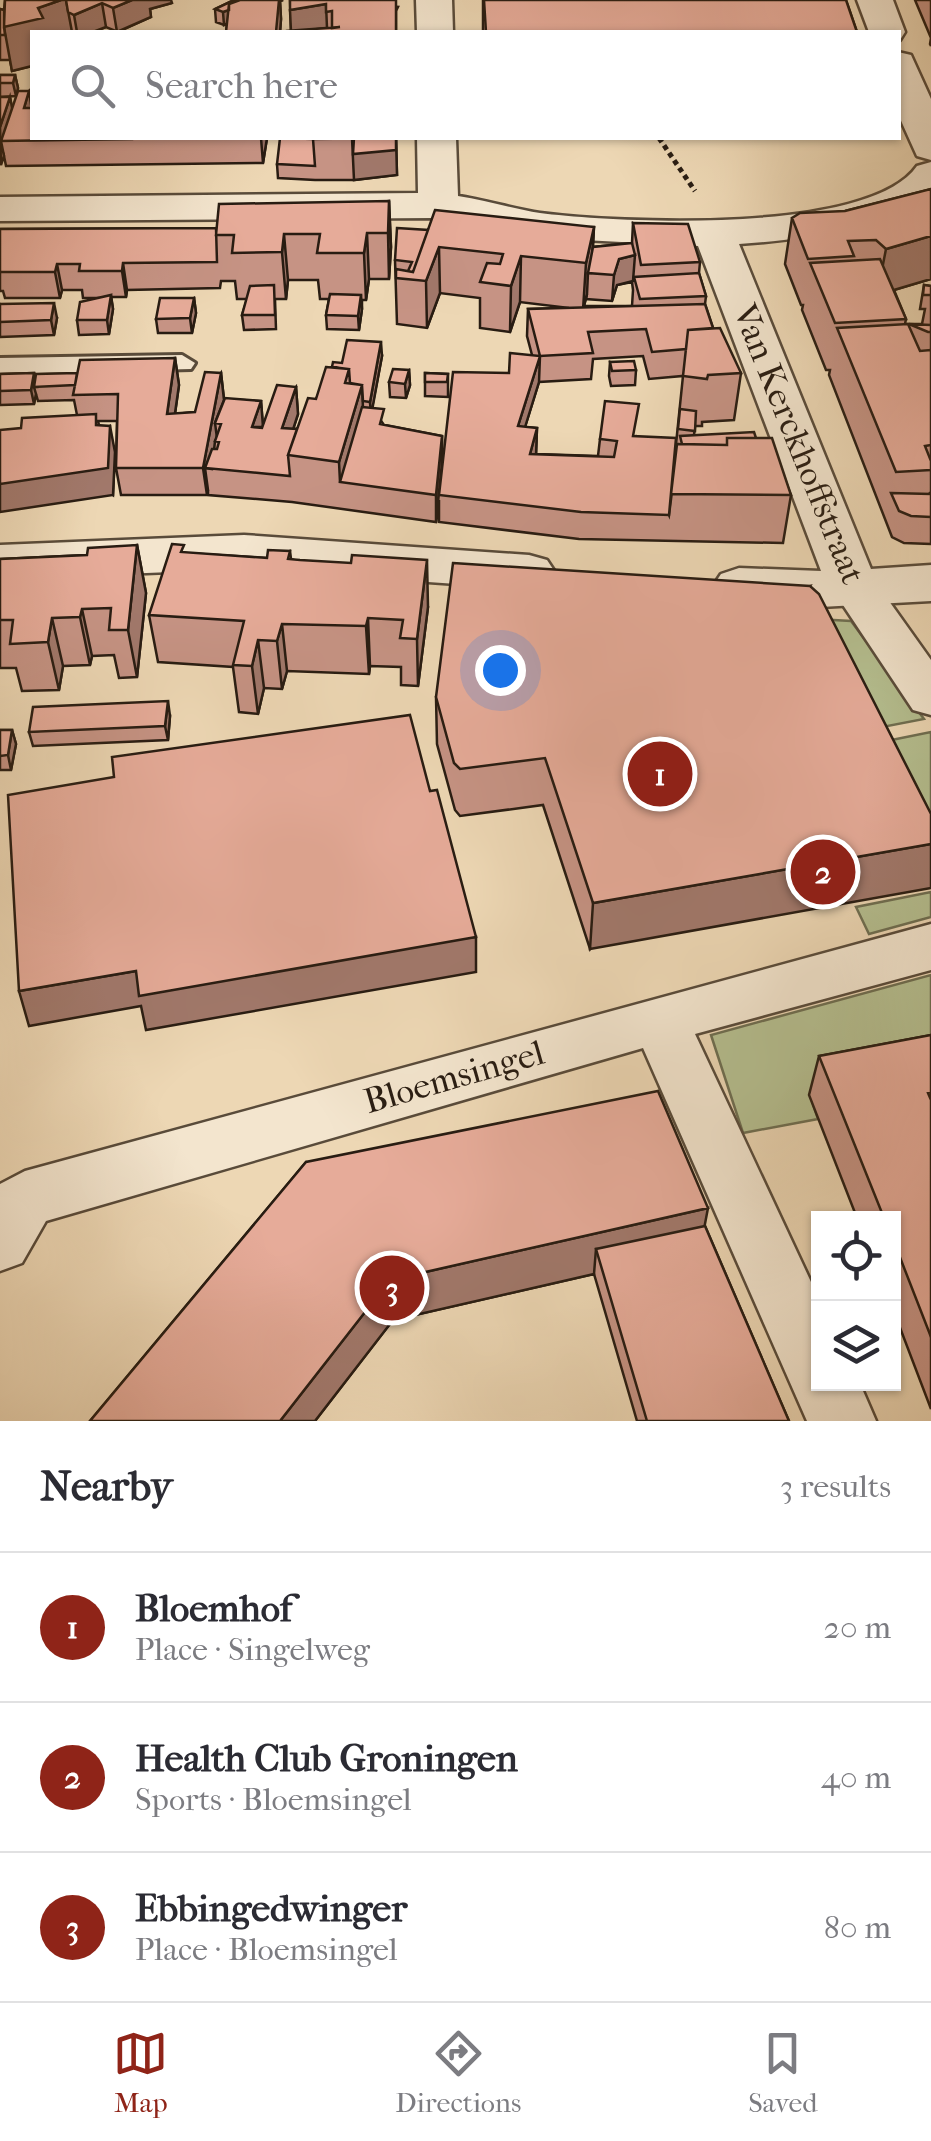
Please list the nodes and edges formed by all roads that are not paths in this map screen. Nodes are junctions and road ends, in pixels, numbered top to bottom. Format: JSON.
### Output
{"nodes":[{"id":1,"x":434,"y":0,"type":"edge"},
{"id":2,"x":875,"y":0,"type":"edge"},
{"id":3,"x":435,"y":30,"type":"edge"},
{"id":4,"x":886,"y":30,"type":"edge"},
{"id":5,"x":901,"y":71,"type":"edge"},
{"id":6,"x":437,"y":140,"type":"edge"},
{"id":7,"x":931,"y":148,"type":"edge"},
{"id":8,"x":931,"y":174,"type":"edge"},
{"id":9,"x":438,"y":206,"type":"junction"},
{"id":10,"x":0,"y":209,"type":"edge"},
{"id":11,"x":707,"y":216,"type":"junction"},
{"id":12,"x":182,"y":363,"type":"dead end"},
{"id":13,"x":0,"y":366,"type":"edge"},
{"id":14,"x":0,"y":562,"type":"edge"},
{"id":15,"x":583,"y":575,"type":"edge"},
{"id":16,"x":682,"y":582,"type":"edge"},
{"id":17,"x":931,"y":583,"type":"edge"},
{"id":18,"x":852,"y":584,"type":"junction"},
{"id":19,"x":931,"y":697,"type":"edge"},
{"id":20,"x":931,"y":947,"type":"edge"},
{"id":21,"x":659,"y":1019,"type":"junction"},
{"id":22,"x":0,"y":1242,"type":"edge"},
{"id":23,"x":811,"y":1354,"type":"edge"},
{"id":24,"x":828,"y":1391,"type":"edge"},
{"id":25,"x":842,"y":1421,"type":"edge"}],
"edges":[{"from":1,"to":3,"type":"street"},
{"from":2,"to":4,"type":"street"},
{"from":5,"to":7,"type":"street"},
{"from":6,"to":9,"type":"street"},
{"from":8,"to":11,"type":"street"},
{"from":9,"to":10,"type":"street"},
{"from":9,"to":11,"type":"street"},
{"from":11,"to":18,"type":"street","name":"Van Kerckhoffstraat"},
{"from":12,"to":13,"type":"lane"},
{"from":14,"to":15,"type":"street"},
{"from":16,"to":18,"type":"street"},
{"from":17,"to":18,"type":"street"},
{"from":18,"to":19,"type":"street","name":"Van Kerckhoffstraat"},
{"from":20,"to":21,"type":"street","name":"Bloemsingel"},
{"from":21,"to":22,"type":"street","name":"Bloemsingel"},
{"from":21,"to":23,"type":"street"},
{"from":24,"to":25,"type":"street"}]}
